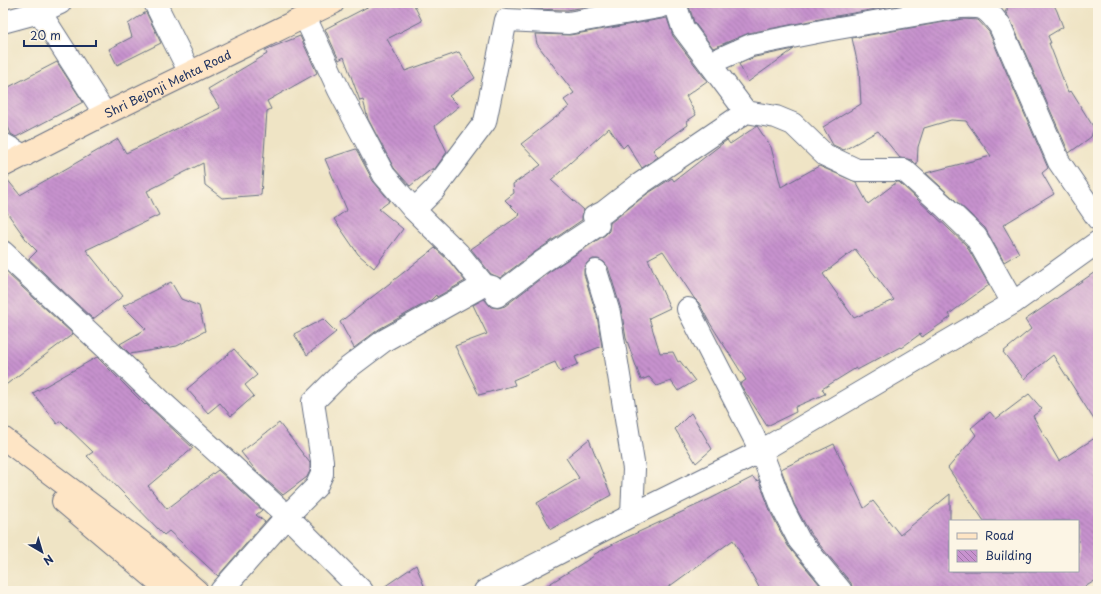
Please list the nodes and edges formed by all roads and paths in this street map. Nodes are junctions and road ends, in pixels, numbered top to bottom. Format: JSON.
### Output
{"nodes":[{"id":1,"x":60,"y":3,"type":"edge"},
{"id":2,"x":155,"y":3,"type":"edge"},
{"id":3,"x":333,"y":3,"type":"edge"},
{"id":4,"x":674,"y":3,"type":"edge"},
{"id":5,"x":37,"y":7,"type":"edge"},
{"id":6,"x":305,"y":17,"type":"junction"},
{"id":7,"x":3,"y":22,"type":"edge"},
{"id":8,"x":710,"y":63,"type":"junction"},
{"id":9,"x":190,"y":73,"type":"junction"},
{"id":10,"x":746,"y":112,"type":"junction"},
{"id":11,"x":105,"y":114,"type":"junction"},
{"id":12,"x":3,"y":144,"type":"edge"},
{"id":13,"x":24,"y":156,"type":"junction"},
{"id":14,"x":3,"y":166,"type":"edge"},
{"id":15,"x":414,"y":210,"type":"junction"},
{"id":16,"x":1098,"y":220,"type":"edge"},
{"id":17,"x":1098,"y":242,"type":"edge"},
{"id":18,"x":3,"y":252,"type":"edge"},
{"id":19,"x":596,"y":271,"type":"dead end"},
{"id":20,"x":484,"y":285,"type":"junction"},
{"id":21,"x":1013,"y":304,"type":"junction"},
{"id":22,"x":688,"y":309,"type":"dead end"},
{"id":23,"x":3,"y":438,"type":"edge"},
{"id":24,"x":761,"y":451,"type":"junction"},
{"id":25,"x":3,"y":455,"type":"edge"},
{"id":26,"x":632,"y":515,"type":"junction"},
{"id":27,"x":287,"y":516,"type":"junction"},
{"id":28,"x":169,"y":591,"type":"edge"},
{"id":29,"x":197,"y":591,"type":"edge"},
{"id":30,"x":221,"y":591,"type":"edge"},
{"id":31,"x":362,"y":591,"type":"edge"},
{"id":32,"x":485,"y":591,"type":"edge"},
{"id":33,"x":841,"y":591,"type":"edge"}],
"edges":[{"from":1,"to":5,"type":"street"},
{"from":2,"to":9,"type":"street"},
{"from":3,"to":6,"type":"main road","name":"Shri Bejonji Mehta Road"},
{"from":4,"to":8,"type":"street"},
{"from":4,"to":15,"type":"street"},
{"from":5,"to":7,"type":"street"},
{"from":5,"to":11,"type":"street"},
{"from":6,"to":9,"type":"main road","name":"Shri Bejonji Mehta Road"},
{"from":6,"to":15,"type":"street"},
{"from":8,"to":10,"type":"street"},
{"from":8,"to":16,"type":"street"},
{"from":9,"to":11,"type":"main road","name":"Shri Bejonji Mehta Road"},
{"from":10,"to":20,"type":"street"},
{"from":10,"to":21,"type":"street"},
{"from":11,"to":13,"type":"main road","name":"Shri Bejonji Mehta Road"},
{"from":12,"to":13,"type":"street"},
{"from":13,"to":14,"type":"main road","name":"Shri Bejonji Mehta Road"},
{"from":15,"to":20,"type":"street"},
{"from":17,"to":21,"type":"street"},
{"from":18,"to":27,"type":"street"},
{"from":19,"to":26,"type":"street"},
{"from":20,"to":27,"type":"street"},
{"from":21,"to":24,"type":"street"},
{"from":22,"to":24,"type":"street"},
{"from":23,"to":29,"type":"main road"},
{"from":24,"to":26,"type":"street"},
{"from":24,"to":33,"type":"street"},
{"from":25,"to":28,"type":"main road"},
{"from":26,"to":32,"type":"street"},
{"from":27,"to":30,"type":"street"},
{"from":27,"to":31,"type":"street"}]}
